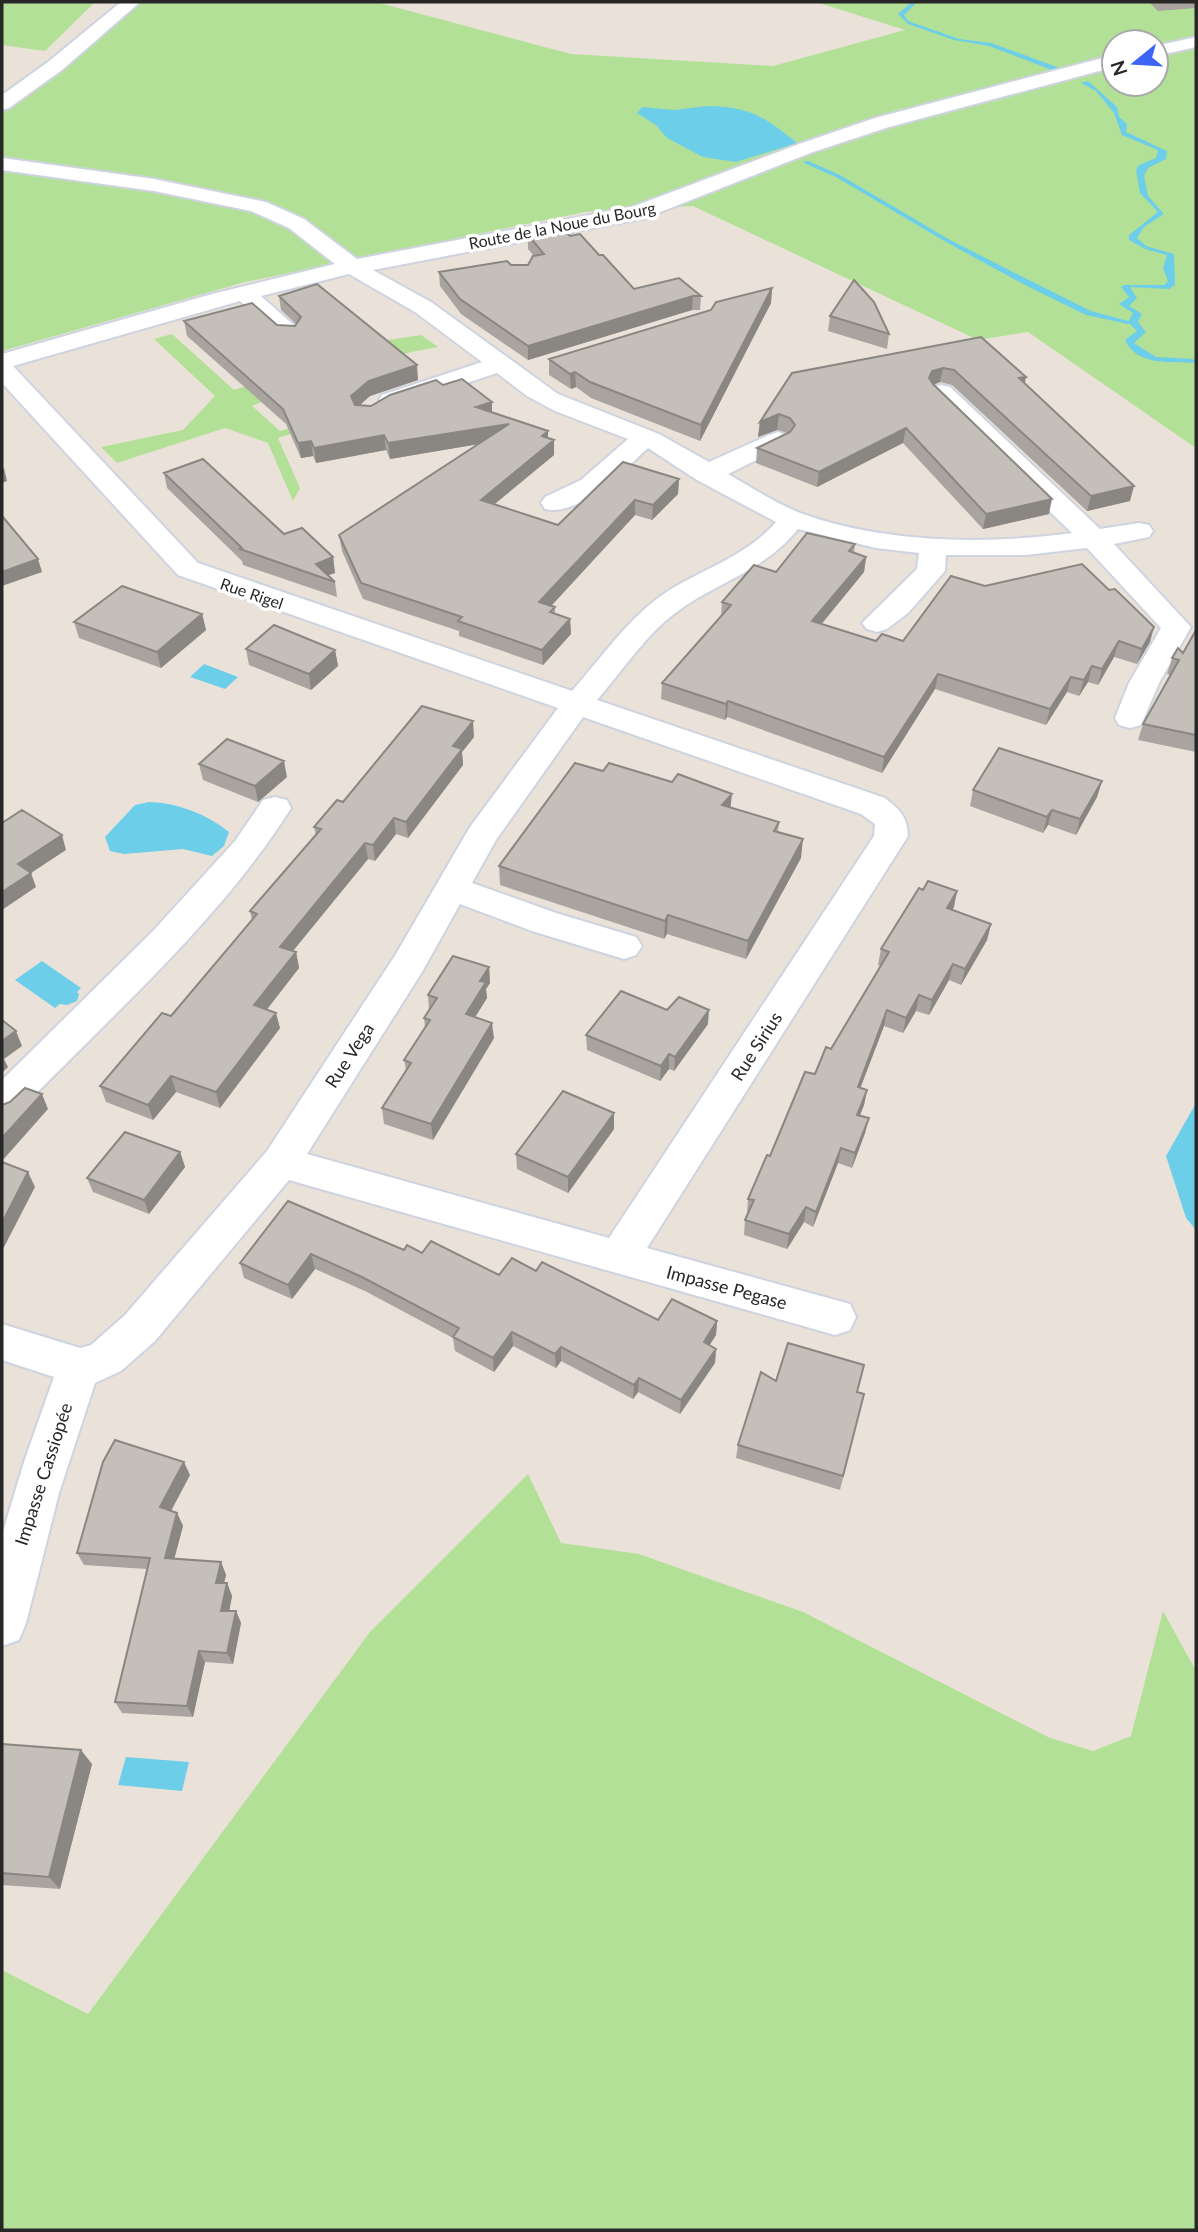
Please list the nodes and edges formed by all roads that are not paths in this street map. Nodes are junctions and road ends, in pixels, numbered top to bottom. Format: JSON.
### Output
{"nodes":[{"id":1,"x":131,"y":2,"type":"edge"},
{"id":2,"x":1196,"y":41,"type":"edge"},
{"id":3,"x":1170,"y":48,"type":"edge"},
{"id":4,"x":1100,"y":65,"type":"edge"},
{"id":5,"x":2,"y":104,"type":"edge"},
{"id":6,"x":2,"y":164,"type":"edge"},
{"id":7,"x":494,"y":239,"type":"junction"},
{"id":8,"x":511,"y":260,"type":"dead end"},
{"id":9,"x":352,"y":267,"type":"junction"},
{"id":10,"x":244,"y":293,"type":"junction"},
{"id":11,"x":289,"y":333,"type":"edge"},
{"id":12,"x":2,"y":362,"type":"edge"},
{"id":13,"x":540,"y":367,"type":"dead end"},
{"id":14,"x":2,"y":369,"type":"edge"},
{"id":15,"x":508,"y":370,"type":"junction"},
{"id":16,"x":941,"y":392,"type":"edge"},
{"id":17,"x":368,"y":413,"type":"edge"},
{"id":18,"x":645,"y":437,"type":"junction"},
{"id":19,"x":778,"y":440,"type":"edge"},
{"id":20,"x":706,"y":474,"type":"junction"},
{"id":21,"x":554,"y":503,"type":"dead end"},
{"id":22,"x":792,"y":519,"type":"junction"},
{"id":23,"x":1139,"y":531,"type":"dead end"},
{"id":24,"x":1094,"y":540,"type":"junction"},
{"id":25,"x":933,"y":547,"type":"junction"},
{"id":26,"x":877,"y":623,"type":"dead end"},
{"id":27,"x":576,"y":705,"type":"junction"},
{"id":28,"x":1130,"y":718,"type":"dead end"},
{"id":29,"x":275,"y":808,"type":"dead end"},
{"id":30,"x":450,"y":888,"type":"junction"},
{"id":31,"x":624,"y":946,"type":"dead end"},
{"id":32,"x":2,"y":1104,"type":"edge"},
{"id":33,"x":281,"y":1162,"type":"junction"},
{"id":34,"x":619,"y":1258,"type":"junction"},
{"id":35,"x":835,"y":1317,"type":"dead end"},
{"id":36,"x":2,"y":1342,"type":"edge"},
{"id":37,"x":80,"y":1367,"type":"junction"},
{"id":38,"x":2,"y":1623,"type":"edge"}],
"edges":[{"from":1,"to":5,"type":"street"},
{"from":2,"to":3,"type":"street"},
{"from":4,"to":7,"type":"street","name":"Route de la Noue du Bourg"},
{"from":6,"to":9,"type":"street"},
{"from":7,"to":8,"type":"street"},
{"from":7,"to":9,"type":"street","name":"Route de la Noue du Bourg"},
{"from":9,"to":10,"type":"street","name":"Route de la Noue du Bourg"},
{"from":9,"to":15,"type":"street"},
{"from":10,"to":11,"type":"street"},
{"from":10,"to":12,"type":"street","name":"Route de la Noue du Bourg"},
{"from":13,"to":15,"type":"street"},
{"from":14,"to":27,"type":"street","name":"Rue Rigel"},
{"from":15,"to":17,"type":"street"},
{"from":15,"to":18,"type":"street"},
{"from":16,"to":24,"type":"street"},
{"from":18,"to":20,"type":"street"},
{"from":18,"to":21,"type":"street"},
{"from":19,"to":20,"type":"street"},
{"from":20,"to":22,"type":"street"},
{"from":22,"to":25,"type":"street"},
{"from":22,"to":27,"type":"street","name":"Rue Vega"},
{"from":23,"to":24,"type":"street"},
{"from":24,"to":25,"type":"street"},
{"from":24,"to":28,"type":"street"},
{"from":25,"to":26,"type":"street"},
{"from":27,"to":30,"type":"street","name":"Rue Vega"},
{"from":27,"to":34,"type":"street","name":"Rue Sirius"},
{"from":29,"to":32,"type":"street"},
{"from":30,"to":31,"type":"street"},
{"from":30,"to":33,"type":"street","name":"Rue Vega"},
{"from":33,"to":34,"type":"street"},
{"from":33,"to":37,"type":"street","name":"Rue Vega"},
{"from":34,"to":35,"type":"street","name":"Impasse Pegase"},
{"from":36,"to":37,"type":"street"},
{"from":37,"to":38,"type":"street","name":"Impasse Cassiopée"}]}
